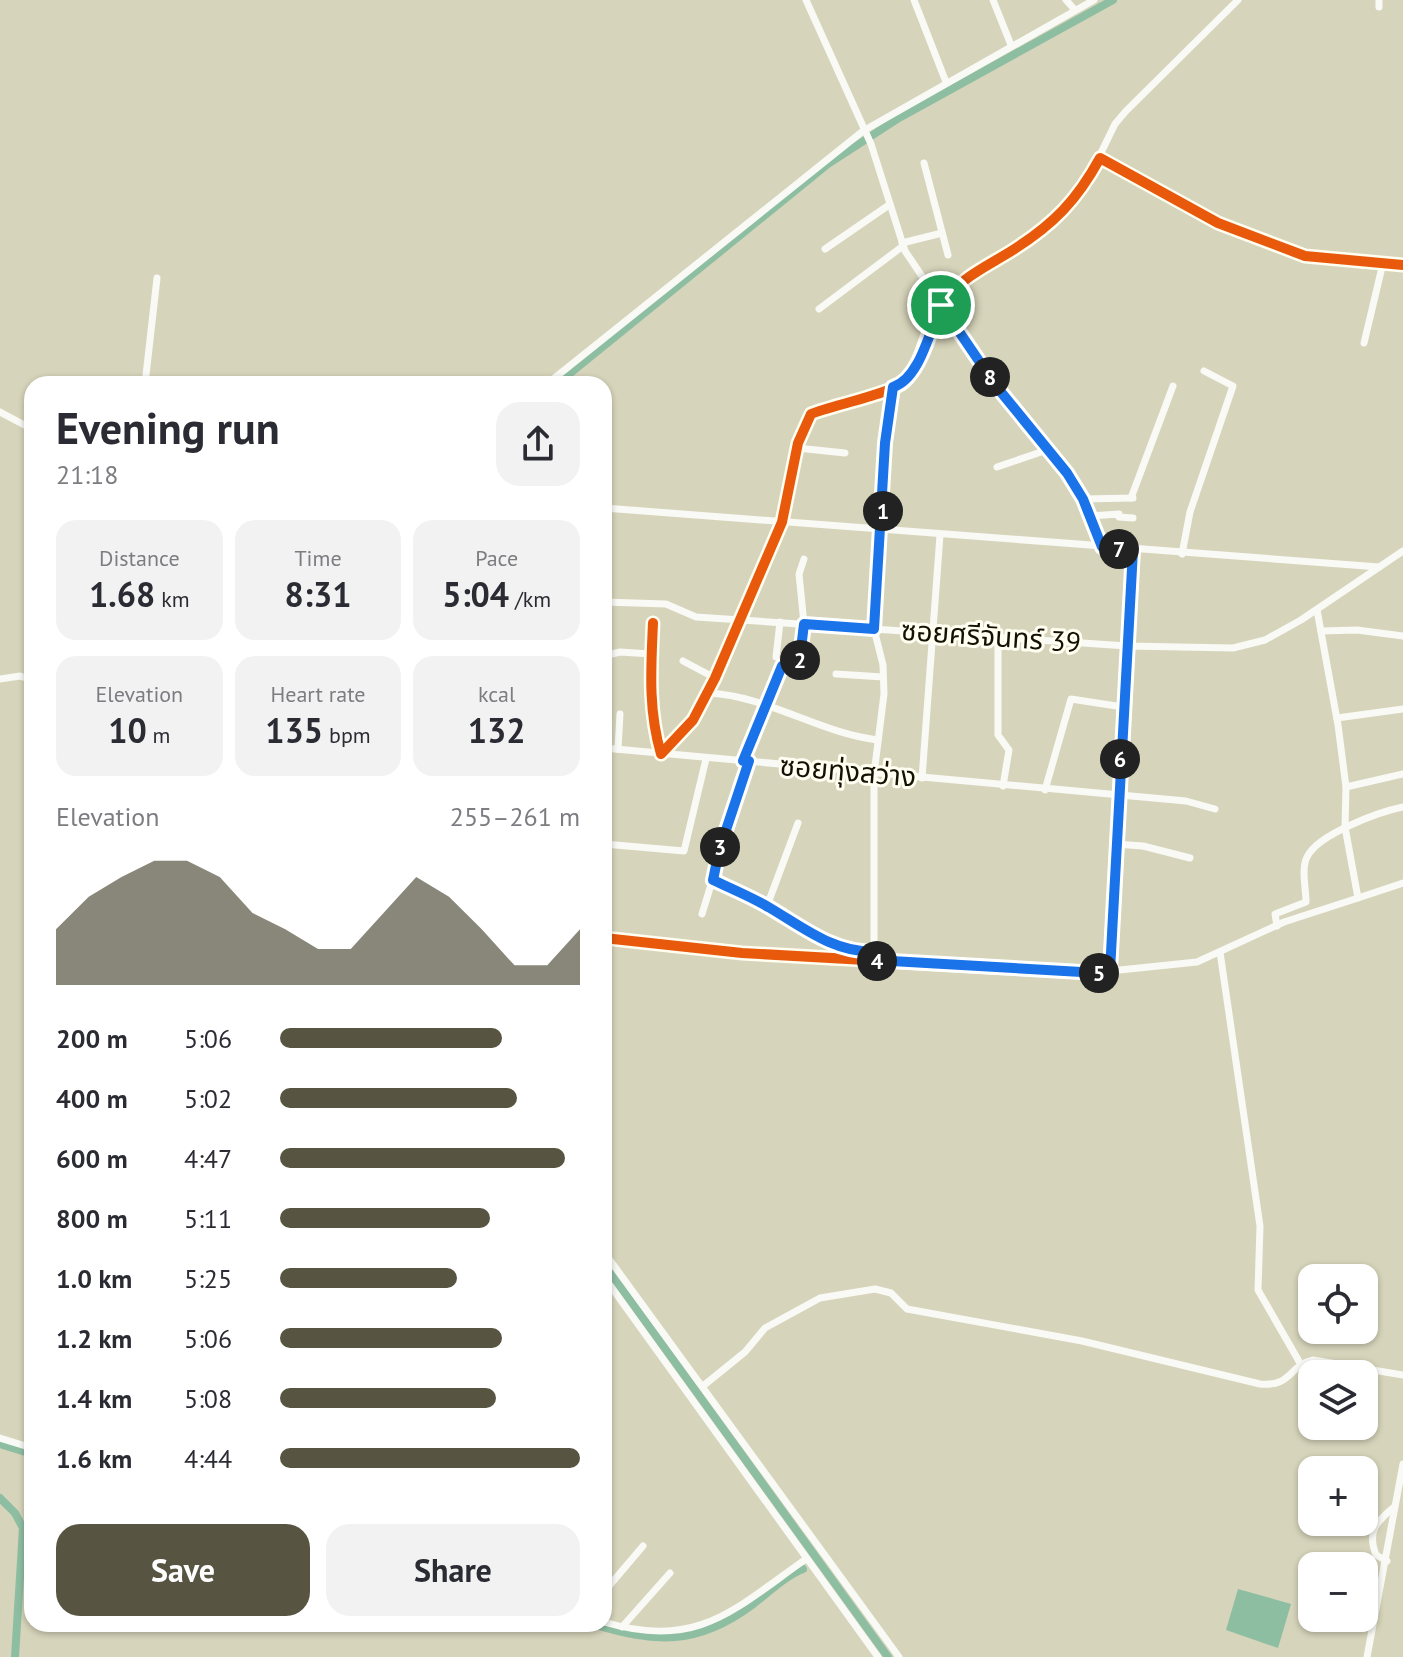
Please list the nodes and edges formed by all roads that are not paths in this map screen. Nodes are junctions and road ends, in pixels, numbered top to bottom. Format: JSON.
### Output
{"nodes":[{"id":1,"x":806,"y":0,"type":"edge"},
{"id":2,"x":914,"y":0,"type":"edge"},
{"id":3,"x":993,"y":0,"type":"edge"},
{"id":4,"x":1066,"y":0,"type":"edge"},
{"id":5,"x":1094,"y":0,"type":"edge"},
{"id":6,"x":1238,"y":0,"type":"edge"},
{"id":7,"x":1075,"y":10,"type":"junction"},
{"id":8,"x":1011,"y":45,"type":"junction"},
{"id":9,"x":946,"y":82,"type":"junction"},
{"id":10,"x":866,"y":137,"type":"junction"},
{"id":11,"x":924,"y":163,"type":"dead end"},
{"id":12,"x":1095,"y":167,"type":"junction"},
{"id":13,"x":889,"y":205,"type":"junction"},
{"id":14,"x":942,"y":233,"type":"junction"},
{"id":15,"x":903,"y":244,"type":"junction"},
{"id":16,"x":825,"y":249,"type":"dead end"},
{"id":17,"x":948,"y":255,"type":"dead end"},
{"id":18,"x":1383,"y":263,"type":"junction"},
{"id":19,"x":1403,"y":265,"type":"edge"},
{"id":20,"x":157,"y":278,"type":"dead end"},
{"id":21,"x":941,"y":305,"type":"junction"},
{"id":22,"x":819,"y":309,"type":"dead end"},
{"id":23,"x":1364,"y":343,"type":"dead end"},
{"id":24,"x":1204,"y":371,"type":"dead end"},
{"id":25,"x":146,"y":376,"type":"edge"},
{"id":26,"x":557,"y":376,"type":"edge"},
{"id":27,"x":1173,"y":386,"type":"dead end"},
{"id":28,"x":893,"y":387,"type":"junction"},
{"id":29,"x":0,"y":412,"type":"edge"},
{"id":30,"x":24,"y":425,"type":"edge"},
{"id":31,"x":797,"y":448,"type":"junction"},
{"id":32,"x":1047,"y":450,"type":"junction"},
{"id":33,"x":845,"y":453,"type":"dead end"},
{"id":34,"x":997,"y":467,"type":"dead end"},
{"id":35,"x":1083,"y":499,"type":"junction"},
{"id":36,"x":612,"y":509,"type":"edge"},
{"id":37,"x":1090,"y":516,"type":"junction"},
{"id":38,"x":1133,"y":518,"type":"dead end"},
{"id":39,"x":782,"y":522,"type":"junction"},
{"id":40,"x":882,"y":530,"type":"junction"},
{"id":41,"x":940,"y":535,"type":"junction"},
{"id":42,"x":1102,"y":547,"type":"junction"},
{"id":43,"x":1133,"y":550,"type":"junction"},
{"id":44,"x":1403,"y":551,"type":"edge"},
{"id":45,"x":1182,"y":554,"type":"junction"},
{"id":46,"x":804,"y":559,"type":"dead end"},
{"id":47,"x":1379,"y":567,"type":"junction"},
{"id":48,"x":612,"y":602,"type":"edge"},
{"id":49,"x":1317,"y":610,"type":"junction"},
{"id":50,"x":739,"y":620,"type":"junction"},
{"id":51,"x":780,"y":622,"type":"junction"},
{"id":52,"x":653,"y":623,"type":"dead end"},
{"id":53,"x":804,"y":624,"type":"junction"},
{"id":54,"x":874,"y":629,"type":"junction"},
{"id":55,"x":1321,"y":631,"type":"junction"},
{"id":56,"x":932,"y":633,"type":"junction"},
{"id":57,"x":1403,"y":636,"type":"edge"},
{"id":58,"x":998,"y":637,"type":"junction"},
{"id":59,"x":1127,"y":646,"type":"junction"},
{"id":60,"x":612,"y":654,"type":"edge"},
{"id":61,"x":651,"y":654,"type":"junction"},
{"id":62,"x":776,"y":657,"type":"dead end"},
{"id":63,"x":683,"y":661,"type":"dead end"},
{"id":64,"x":836,"y":674,"type":"dead end"},
{"id":65,"x":24,"y":677,"type":"edge"},
{"id":66,"x":883,"y":677,"type":"junction"},
{"id":67,"x":715,"y":678,"type":"junction"},
{"id":68,"x":0,"y":679,"type":"edge"},
{"id":69,"x":709,"y":693,"type":"junction"},
{"id":70,"x":768,"y":704,"type":"junction"},
{"id":71,"x":1123,"y":707,"type":"junction"},
{"id":72,"x":1403,"y":709,"type":"edge"},
{"id":73,"x":620,"y":714,"type":"dead end"},
{"id":74,"x":1337,"y":718,"type":"junction"},
{"id":75,"x":878,"y":740,"type":"junction"},
{"id":76,"x":612,"y":749,"type":"edge"},
{"id":77,"x":618,"y":749,"type":"junction"},
{"id":78,"x":661,"y":754,"type":"junction"},
{"id":79,"x":706,"y":759,"type":"junction"},
{"id":80,"x":746,"y":761,"type":"junction"},
{"id":81,"x":874,"y":774,"type":"junction"},
{"id":82,"x":1403,"y":774,"type":"edge"},
{"id":83,"x":922,"y":778,"type":"junction"},
{"id":84,"x":1003,"y":786,"type":"junction"},
{"id":85,"x":1346,"y":787,"type":"junction"},
{"id":86,"x":1045,"y":790,"type":"junction"},
{"id":87,"x":1117,"y":796,"type":"junction"},
{"id":88,"x":1403,"y":807,"type":"edge"},
{"id":89,"x":1215,"y":809,"type":"dead end"},
{"id":90,"x":798,"y":823,"type":"dead end"},
{"id":91,"x":1345,"y":827,"type":"junction"},
{"id":92,"x":1115,"y":844,"type":"junction"},
{"id":93,"x":612,"y":845,"type":"edge"},
{"id":94,"x":1190,"y":858,"type":"dead end"},
{"id":95,"x":713,"y":880,"type":"junction"},
{"id":96,"x":1403,"y":883,"type":"edge"},
{"id":97,"x":1358,"y":898,"type":"junction"},
{"id":98,"x":767,"y":906,"type":"junction"},
{"id":99,"x":702,"y":914,"type":"dead end"},
{"id":100,"x":1277,"y":926,"type":"junction"},
{"id":101,"x":612,"y":939,"type":"edge"},
{"id":102,"x":1220,"y":952,"type":"junction"},
{"id":103,"x":874,"y":956,"type":"junction"},
{"id":104,"x":1110,"y":971,"type":"junction"},
{"id":105,"x":612,"y":1263,"type":"edge"},
{"id":106,"x":612,"y":1288,"type":"edge"},
{"id":107,"x":1298,"y":1360,"type":"edge"},
{"id":108,"x":1298,"y":1365,"type":"edge"},
{"id":109,"x":1378,"y":1371,"type":"edge"},
{"id":110,"x":1403,"y":1375,"type":"edge"},
{"id":111,"x":703,"y":1386,"type":"junction"},
{"id":112,"x":0,"y":1438,"type":"edge"},
{"id":113,"x":24,"y":1446,"type":"edge"},
{"id":114,"x":1403,"y":1464,"type":"edge"},
{"id":115,"x":1393,"y":1508,"type":"junction"},
{"id":116,"x":643,"y":1546,"type":"dead end"},
{"id":117,"x":806,"y":1559,"type":"junction"},
{"id":118,"x":1387,"y":1561,"type":"junction"},
{"id":119,"x":670,"y":1573,"type":"dead end"},
{"id":120,"x":612,"y":1583,"type":"edge"},
{"id":121,"x":612,"y":1624,"type":"edge"},
{"id":122,"x":622,"y":1627,"type":"junction"},
{"id":123,"x":878,"y":1657,"type":"edge"},
{"id":124,"x":899,"y":1657,"type":"edge"},
{"id":125,"x":1367,"y":1657,"type":"edge"}],
"edges":[{"from":1,"to":10,"type":"street"},
{"from":2,"to":9,"type":"street"},
{"from":3,"to":8,"type":"street"},
{"from":4,"to":7,"type":"street"},
{"from":5,"to":7,"type":"street"},
{"from":6,"to":12,"type":"street"},
{"from":7,"to":8,"type":"street"},
{"from":8,"to":9,"type":"street"},
{"from":9,"to":10,"type":"street"},
{"from":10,"to":13,"type":"street"},
{"from":10,"to":26,"type":"street"},
{"from":11,"to":14,"type":"street"},
{"from":12,"to":18,"type":"street"},
{"from":12,"to":21,"type":"street"},
{"from":13,"to":15,"type":"street"},
{"from":13,"to":16,"type":"street"},
{"from":14,"to":15,"type":"street"},
{"from":14,"to":17,"type":"street"},
{"from":15,"to":21,"type":"street"},
{"from":15,"to":22,"type":"street"},
{"from":18,"to":19,"type":"street"},
{"from":18,"to":23,"type":"street"},
{"from":20,"to":25,"type":"street"},
{"from":21,"to":28,"type":"street"},
{"from":21,"to":32,"type":"street"},
{"from":24,"to":45,"type":"street"},
{"from":27,"to":35,"type":"street"},
{"from":28,"to":31,"type":"street"},
{"from":28,"to":40,"type":"street"},
{"from":29,"to":30,"type":"street"},
{"from":31,"to":33,"type":"street"},
{"from":31,"to":39,"type":"street"},
{"from":32,"to":34,"type":"street"},
{"from":32,"to":35,"type":"street"},
{"from":35,"to":37,"type":"street"},
{"from":36,"to":39,"type":"street"},
{"from":37,"to":38,"type":"street"},
{"from":37,"to":42,"type":"street"},
{"from":39,"to":40,"type":"street"},
{"from":39,"to":50,"type":"street"},
{"from":40,"to":41,"type":"street"},
{"from":40,"to":54,"type":"street"},
{"from":41,"to":42,"type":"street"},
{"from":41,"to":56,"type":"street"},
{"from":42,"to":43,"type":"street"},
{"from":43,"to":45,"type":"street"},
{"from":43,"to":59,"type":"street"},
{"from":44,"to":47,"type":"street","name":"ซอยศรีจันทร์ 39"},
{"from":45,"to":47,"type":"street"},
{"from":46,"to":53,"type":"street"},
{"from":47,"to":49,"type":"street","name":"ซอยศรีจันทร์ 39"},
{"from":48,"to":50,"type":"street","name":"ซอยศรีจันทร์ 39"},
{"from":49,"to":55,"type":"street"},
{"from":49,"to":59,"type":"street","name":"ซอยศรีจันทร์ 39"},
{"from":50,"to":51,"type":"street","name":"ซอยศรีจันทร์ 39"},
{"from":50,"to":67,"type":"street"},
{"from":51,"to":53,"type":"street","name":"ซอยศรีจันทร์ 39"},
{"from":51,"to":62,"type":"street"},
{"from":52,"to":61,"type":"street"},
{"from":53,"to":54,"type":"street","name":"ซอยศรีจันทร์ 39"},
{"from":53,"to":70,"type":"street"},
{"from":54,"to":56,"type":"street","name":"ซอยศรีจันทร์ 39"},
{"from":54,"to":66,"type":"street"},
{"from":55,"to":57,"type":"street"},
{"from":55,"to":74,"type":"street"},
{"from":56,"to":58,"type":"street","name":"ซอยศรีจันทร์ 39"},
{"from":56,"to":83,"type":"street"},
{"from":58,"to":59,"type":"street","name":"ซอยศรีจันทร์ 39"},
{"from":58,"to":84,"type":"street"},
{"from":59,"to":71,"type":"street"},
{"from":60,"to":61,"type":"street"},
{"from":61,"to":78,"type":"street"},
{"from":63,"to":67,"type":"street"},
{"from":64,"to":66,"type":"street"},
{"from":65,"to":68,"type":"street"},
{"from":66,"to":75,"type":"street"},
{"from":67,"to":69,"type":"street"},
{"from":69,"to":70,"type":"street"},
{"from":69,"to":78,"type":"street"},
{"from":70,"to":75,"type":"street"},
{"from":70,"to":80,"type":"street"},
{"from":71,"to":86,"type":"street"},
{"from":71,"to":87,"type":"street"},
{"from":72,"to":74,"type":"street"},
{"from":73,"to":77,"type":"street"},
{"from":74,"to":85,"type":"street"},
{"from":75,"to":81,"type":"street"},
{"from":76,"to":77,"type":"street","name":"ซอยทุ่งสว่าง"},
{"from":77,"to":78,"type":"street","name":"ซอยทุ่งสว่าง"},
{"from":78,"to":79,"type":"street","name":"ซอยทุ่งสว่าง"},
{"from":79,"to":80,"type":"street","name":"ซอยทุ่งสว่าง"},
{"from":79,"to":93,"type":"street"},
{"from":80,"to":81,"type":"street","name":"ซอยทุ่งสว่าง"},
{"from":80,"to":95,"type":"street"},
{"from":81,"to":83,"type":"street","name":"ซอยทุ่งสว่าง"},
{"from":81,"to":103,"type":"street"},
{"from":82,"to":85,"type":"street"},
{"from":83,"to":84,"type":"street","name":"ซอยทุ่งสว่าง"},
{"from":84,"to":86,"type":"street","name":"ซอยทุ่งสว่าง"},
{"from":85,"to":91,"type":"street"},
{"from":86,"to":87,"type":"street","name":"ซอยทุ่งสว่าง"},
{"from":87,"to":89,"type":"street","name":"ซอยทุ่งสว่าง"},
{"from":87,"to":92,"type":"street"},
{"from":88,"to":91,"type":"street"},
{"from":90,"to":98,"type":"street"},
{"from":91,"to":97,"type":"street"},
{"from":91,"to":100,"type":"street"},
{"from":92,"to":94,"type":"street"},
{"from":92,"to":104,"type":"street"},
{"from":95,"to":98,"type":"street"},
{"from":95,"to":99,"type":"street"},
{"from":96,"to":97,"type":"street"},
{"from":97,"to":100,"type":"street"},
{"from":98,"to":103,"type":"street"},
{"from":100,"to":102,"type":"street"},
{"from":101,"to":103,"type":"street"},
{"from":102,"to":104,"type":"street"},
{"from":102,"to":107,"type":"street"},
{"from":103,"to":104,"type":"street"},
{"from":105,"to":111,"type":"street"},
{"from":106,"to":117,"type":"street"},
{"from":108,"to":111,"type":"street"},
{"from":109,"to":110,"type":"street"},
{"from":111,"to":124,"type":"street"},
{"from":112,"to":113,"type":"street"},
{"from":114,"to":115,"type":"street"},
{"from":115,"to":118,"type":"street"},
{"from":115,"to":118,"type":"street"},
{"from":116,"to":120,"type":"street"},
{"from":117,"to":122,"type":"street"},
{"from":117,"to":123,"type":"street"},
{"from":118,"to":125,"type":"street"},
{"from":119,"to":122,"type":"street"},
{"from":121,"to":122,"type":"street"}]}
